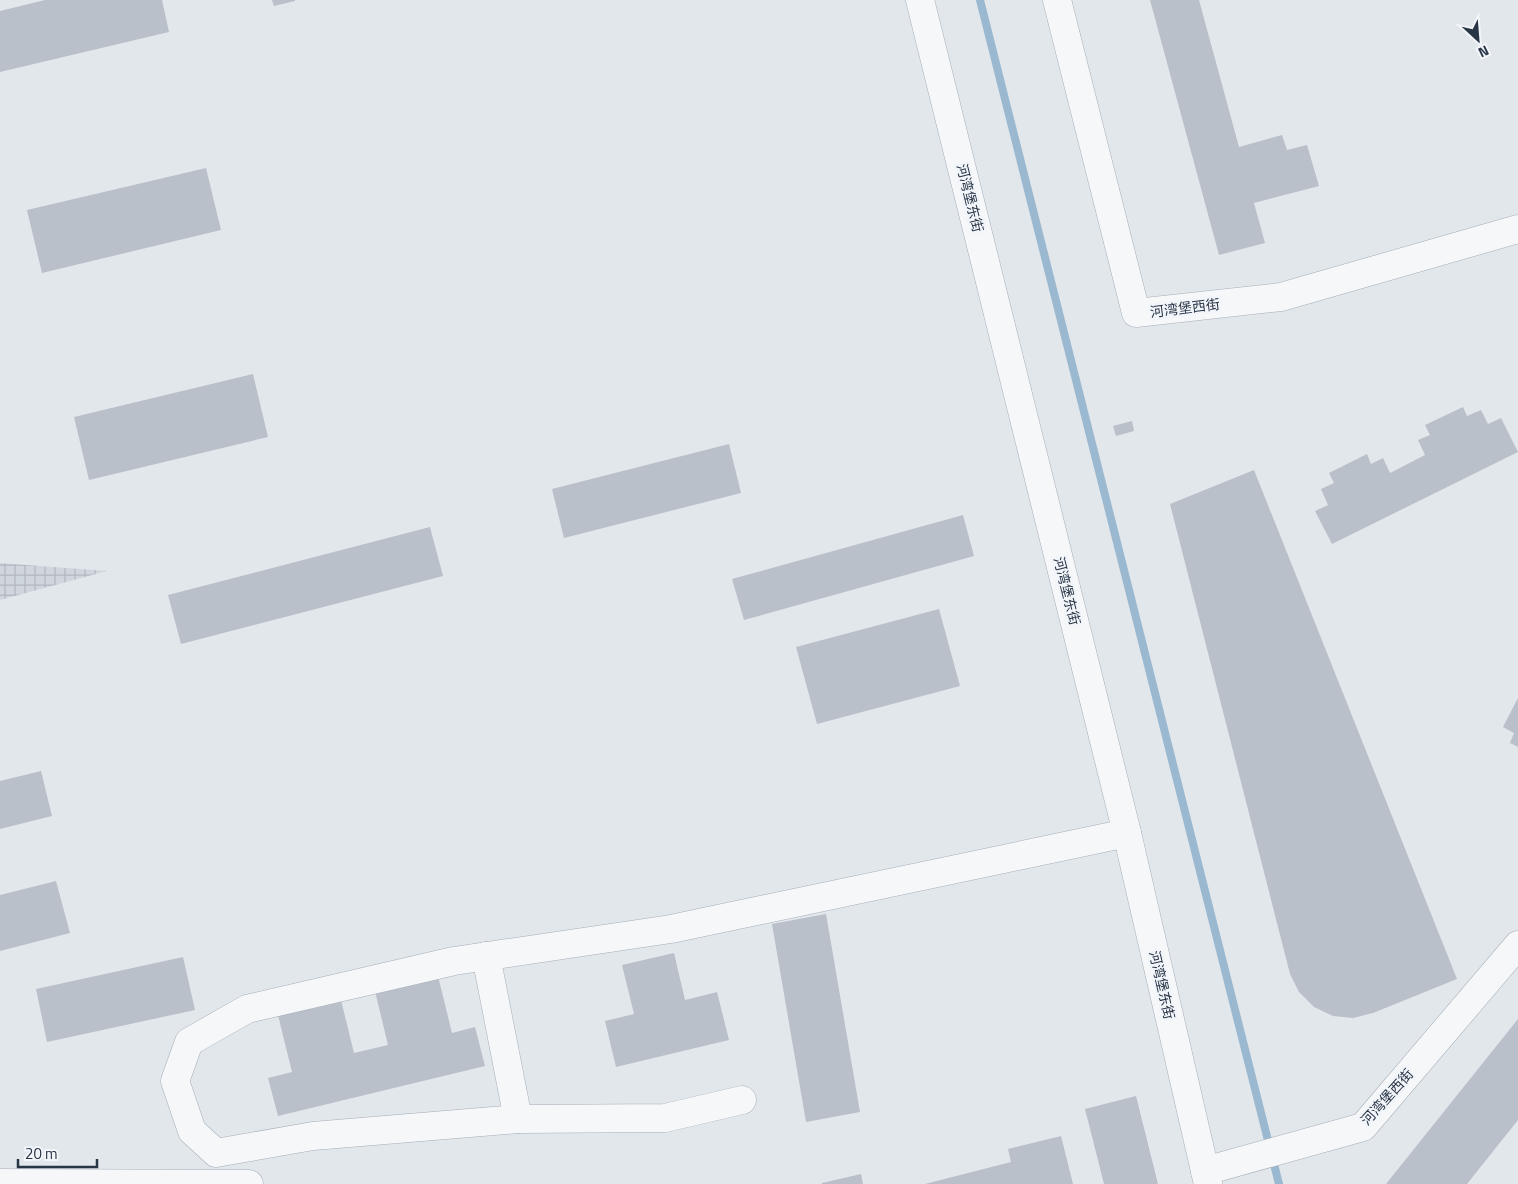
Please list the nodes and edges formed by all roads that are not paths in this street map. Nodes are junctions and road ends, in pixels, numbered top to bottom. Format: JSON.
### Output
{"nodes":[{"id":1,"x":920,"y":0,"type":"edge"},
{"id":2,"x":1057,"y":0,"type":"edge"},
{"id":3,"x":1518,"y":229,"type":"edge"},
{"id":4,"x":1127,"y":833,"type":"junction"},
{"id":5,"x":1518,"y":945,"type":"edge"},
{"id":6,"x":486,"y":956,"type":"junction"},
{"id":7,"x":742,"y":1100,"type":"dead end"},
{"id":8,"x":518,"y":1119,"type":"junction"},
{"id":9,"x":1206,"y":1178,"type":"edge"},
{"id":10,"x":0,"y":1183,"type":"edge"},
{"id":11,"x":249,"y":1184,"type":"edge"}],
"edges":[{"from":1,"to":4,"type":"street","name":"河湾堡东街"},
{"from":2,"to":3,"type":"street","name":"河湾堡西街"},
{"from":4,"to":6,"type":"street"},
{"from":4,"to":9,"type":"street","name":"河湾堡东街"},
{"from":5,"to":9,"type":"street","name":"河湾堡西街"},
{"from":6,"to":8,"type":"street"},
{"from":6,"to":8,"type":"street"},
{"from":7,"to":8,"type":"street"},
{"from":10,"to":11,"type":"street"}]}
